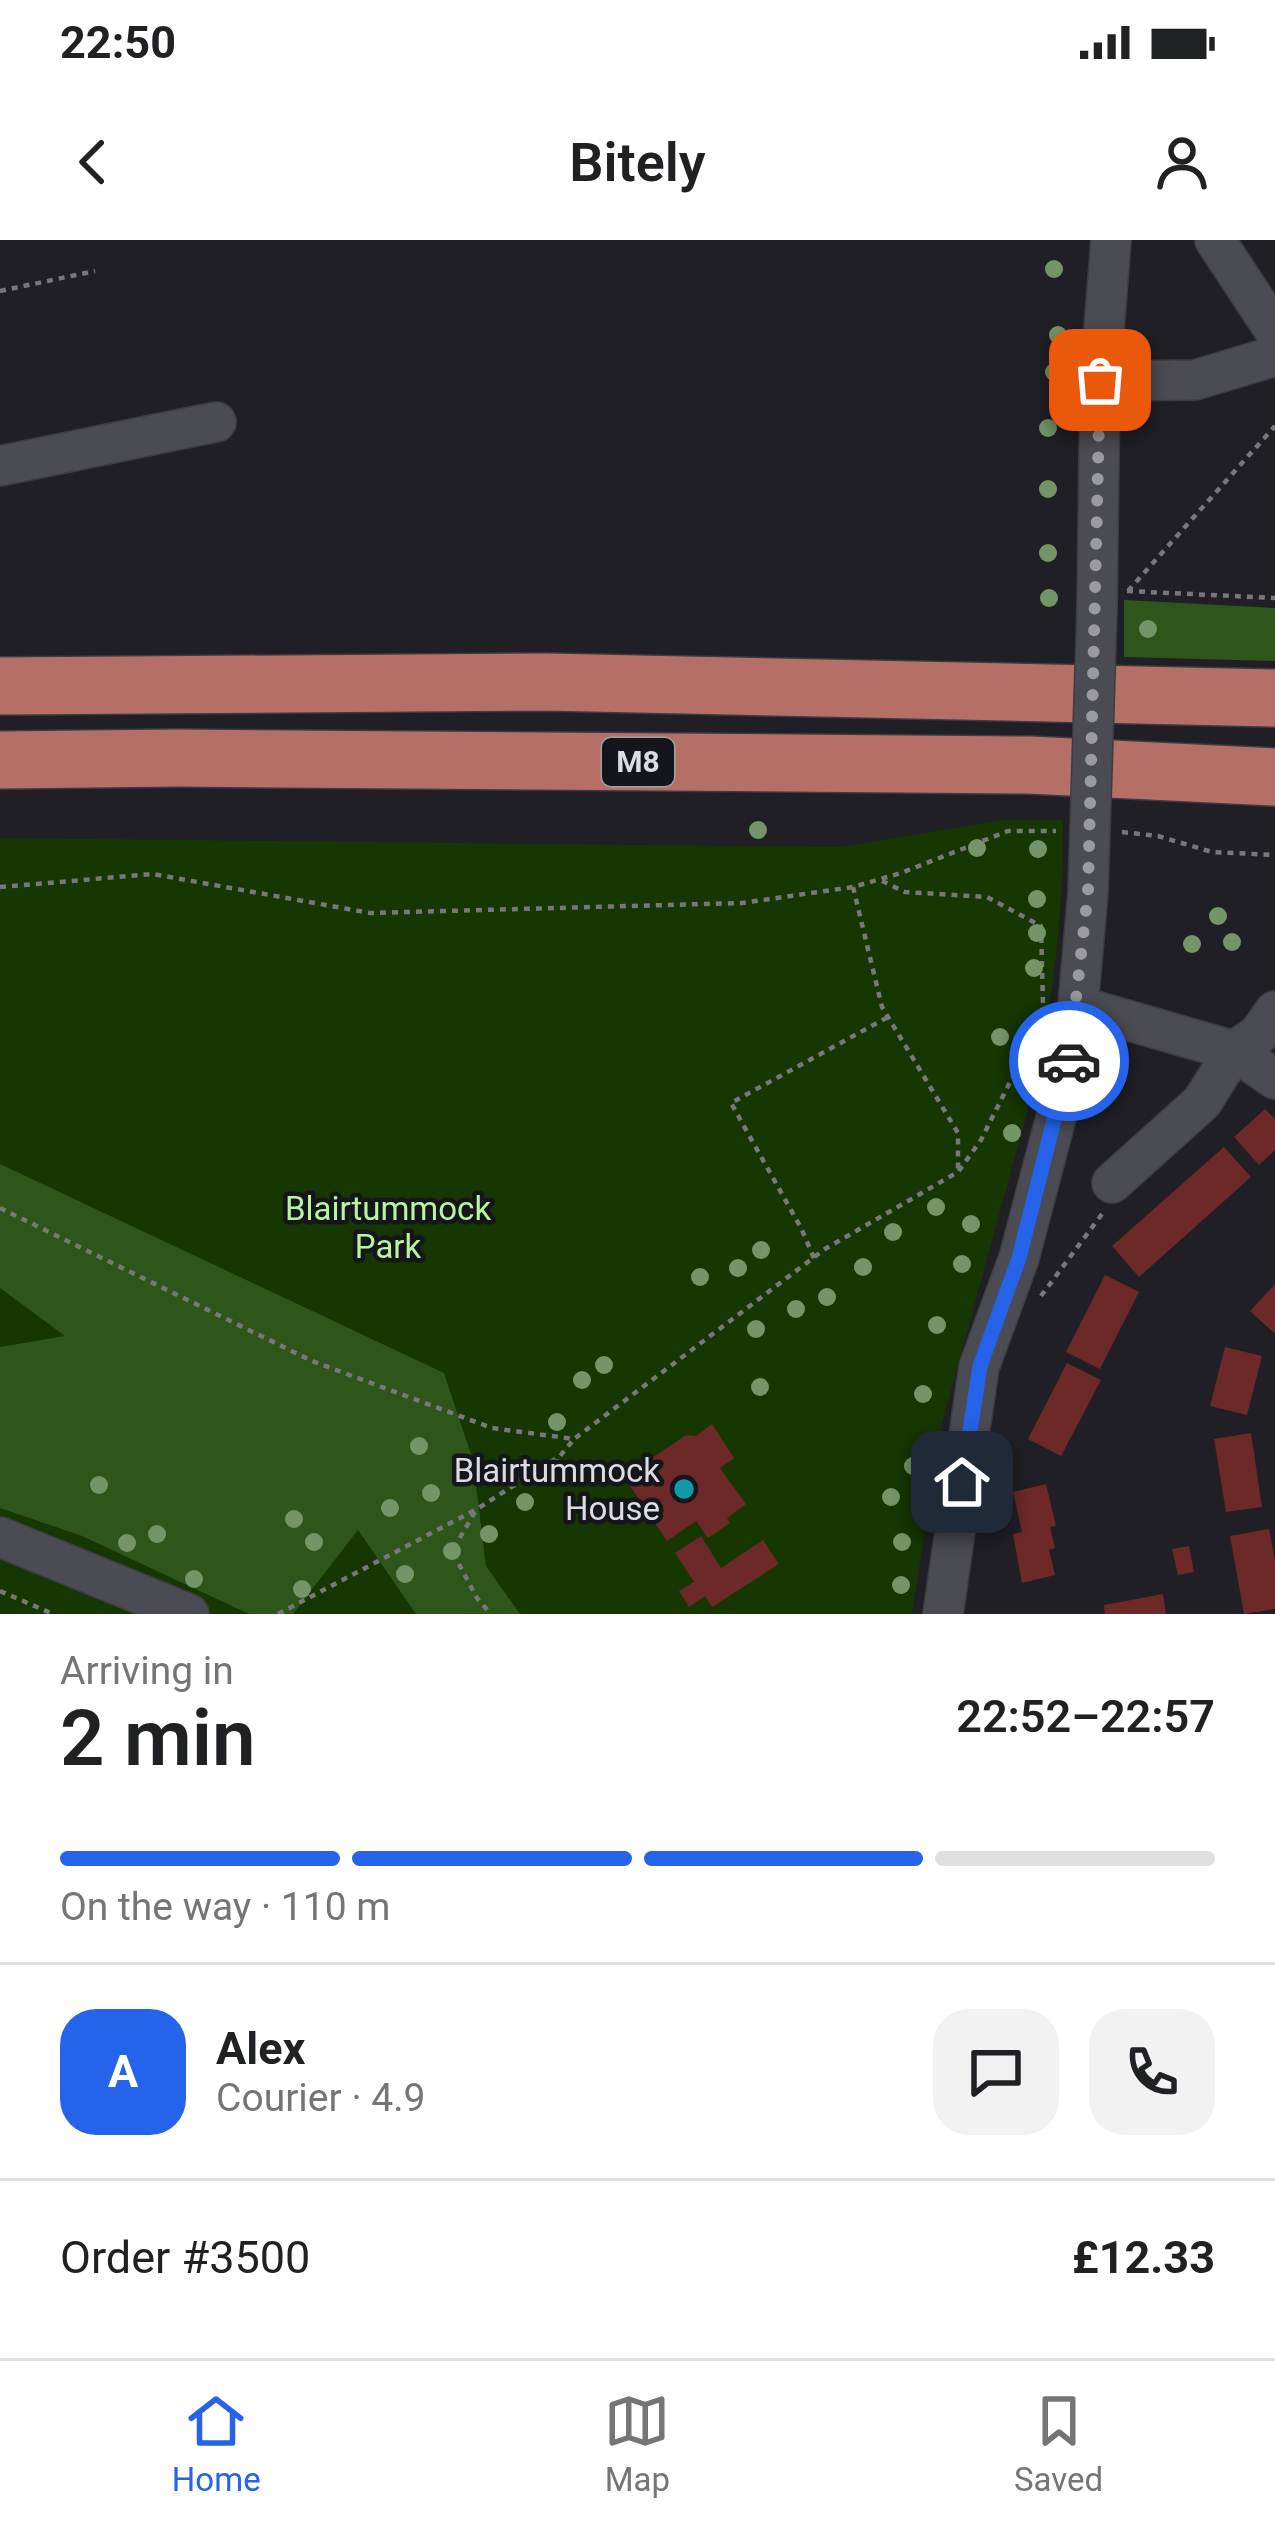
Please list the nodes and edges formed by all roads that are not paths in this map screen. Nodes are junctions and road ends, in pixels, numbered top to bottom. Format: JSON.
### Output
{"nodes":[{"id":1,"x":1111,"y":240,"type":"edge"},
{"id":2,"x":1215,"y":240,"type":"edge"},
{"id":3,"x":1275,"y":331,"type":"edge"},
{"id":4,"x":1275,"y":356,"type":"edge"},
{"id":5,"x":1100,"y":380,"type":"junction"},
{"id":6,"x":216,"y":422,"type":"dead end"},
{"id":7,"x":0,"y":466,"type":"edge"},
{"id":8,"x":0,"y":686,"type":"edge"},
{"id":9,"x":1275,"y":698,"type":"edge"},
{"id":10,"x":0,"y":760,"type":"edge"},
{"id":11,"x":1275,"y":777,"type":"edge"},
{"id":12,"x":1078,"y":1006,"type":"junction"},
{"id":13,"x":1275,"y":1011,"type":"edge"},
{"id":14,"x":1234,"y":1051,"type":"junction"},
{"id":15,"x":1275,"y":1079,"type":"edge"},
{"id":16,"x":1112,"y":1183,"type":"road end"},
{"id":17,"x":0,"y":1538,"type":"edge"},
{"id":18,"x":189,"y":1614,"type":"edge"},
{"id":19,"x":944,"y":1614,"type":"edge"}],
"edges":[{"from":1,"to":5,"type":"street"},
{"from":2,"to":3,"type":"street"},
{"from":4,"to":5,"type":"street"},
{"from":5,"to":12,"type":"street","bridge":true},
{"from":6,"to":7,"type":"street"},
{"from":8,"to":9,"type":"highway"},
{"from":10,"to":11,"type":"highway","number":"M8"},
{"from":12,"to":14,"type":"street"},
{"from":12,"to":19,"type":"street"},
{"from":13,"to":14,"type":"street"},
{"from":14,"to":15,"type":"street"},
{"from":14,"to":16,"type":"street"},
{"from":17,"to":18,"type":"street"}]}
